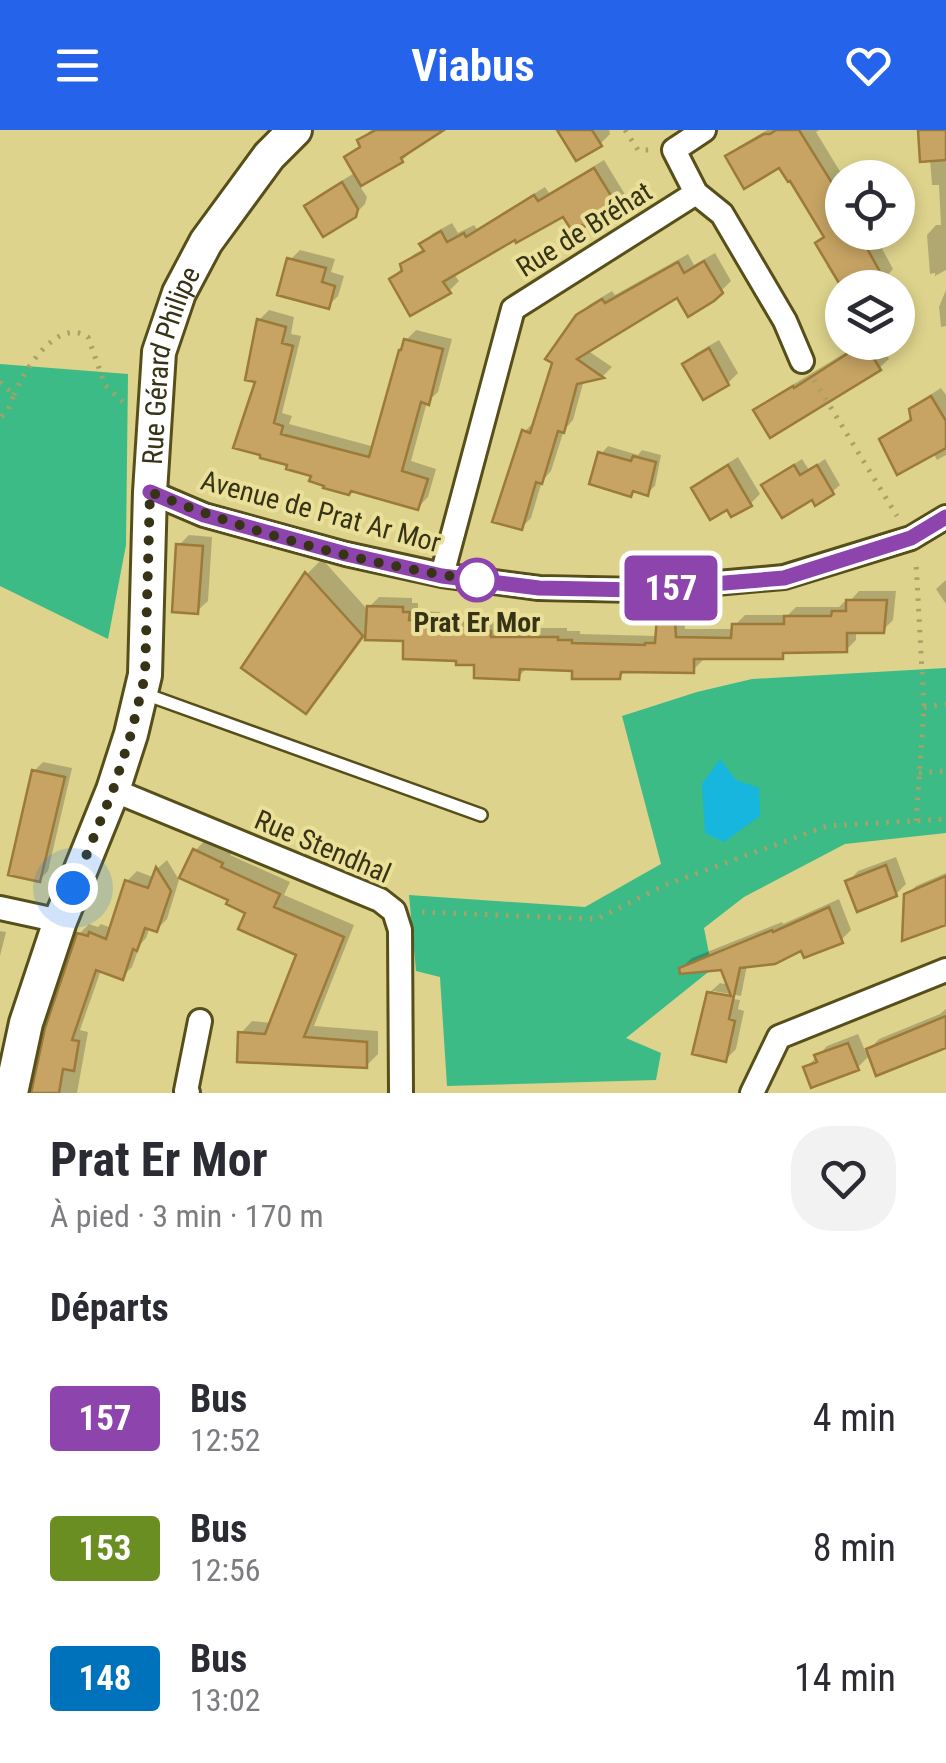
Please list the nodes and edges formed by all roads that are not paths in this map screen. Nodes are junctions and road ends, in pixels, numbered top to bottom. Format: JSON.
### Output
{"nodes":[{"id":1,"x":295,"y":130,"type":"edge"},
{"id":2,"x":704,"y":130,"type":"edge"},
{"id":3,"x":696,"y":193,"type":"junction"},
{"id":4,"x":802,"y":361,"type":"road end"},
{"id":5,"x":150,"y":492,"type":"junction"},
{"id":6,"x":946,"y":517,"type":"edge"},
{"id":7,"x":442,"y":576,"type":"junction"},
{"id":8,"x":140,"y":693,"type":"junction"},
{"id":9,"x":113,"y":790,"type":"junction"},
{"id":10,"x":482,"y":816,"type":"dead end"},
{"id":11,"x":0,"y":908,"type":"edge"},
{"id":12,"x":60,"y":921,"type":"junction"},
{"id":13,"x":946,"y":970,"type":"edge"},
{"id":14,"x":200,"y":1021,"type":"dead end"},
{"id":15,"x":12,"y":1093,"type":"edge"},
{"id":16,"x":188,"y":1093,"type":"edge"},
{"id":17,"x":401,"y":1093,"type":"edge"},
{"id":18,"x":752,"y":1093,"type":"edge"}],
"edges":[{"from":1,"to":5,"type":"street","name":"Rue Gérard Philipe"},
{"from":2,"to":3,"type":"street","name":"Rue de Bréhat"},
{"from":3,"to":4,"type":"street"},
{"from":3,"to":7,"type":"street","name":"Rue de Bréhat"},
{"from":5,"to":7,"type":"street","name":"Avenue de Prat Ar Mor"},
{"from":5,"to":8,"type":"street","name":"Rue Gérard Philipe"},
{"from":6,"to":7,"type":"street","name":"Avenue de Prat Ar Mor"},
{"from":8,"to":9,"type":"street","name":"Rue Gérard Philipe"},
{"from":8,"to":10,"type":"lane"},
{"from":9,"to":12,"type":"street","name":"Rue Gérard Philipe"},
{"from":9,"to":17,"type":"street","name":"Rue Stendhal"},
{"from":11,"to":12,"type":"street"},
{"from":12,"to":15,"type":"street","name":"Rue Gérard Philipe"},
{"from":13,"to":18,"type":"street"},
{"from":14,"to":16,"type":"street"}]}
